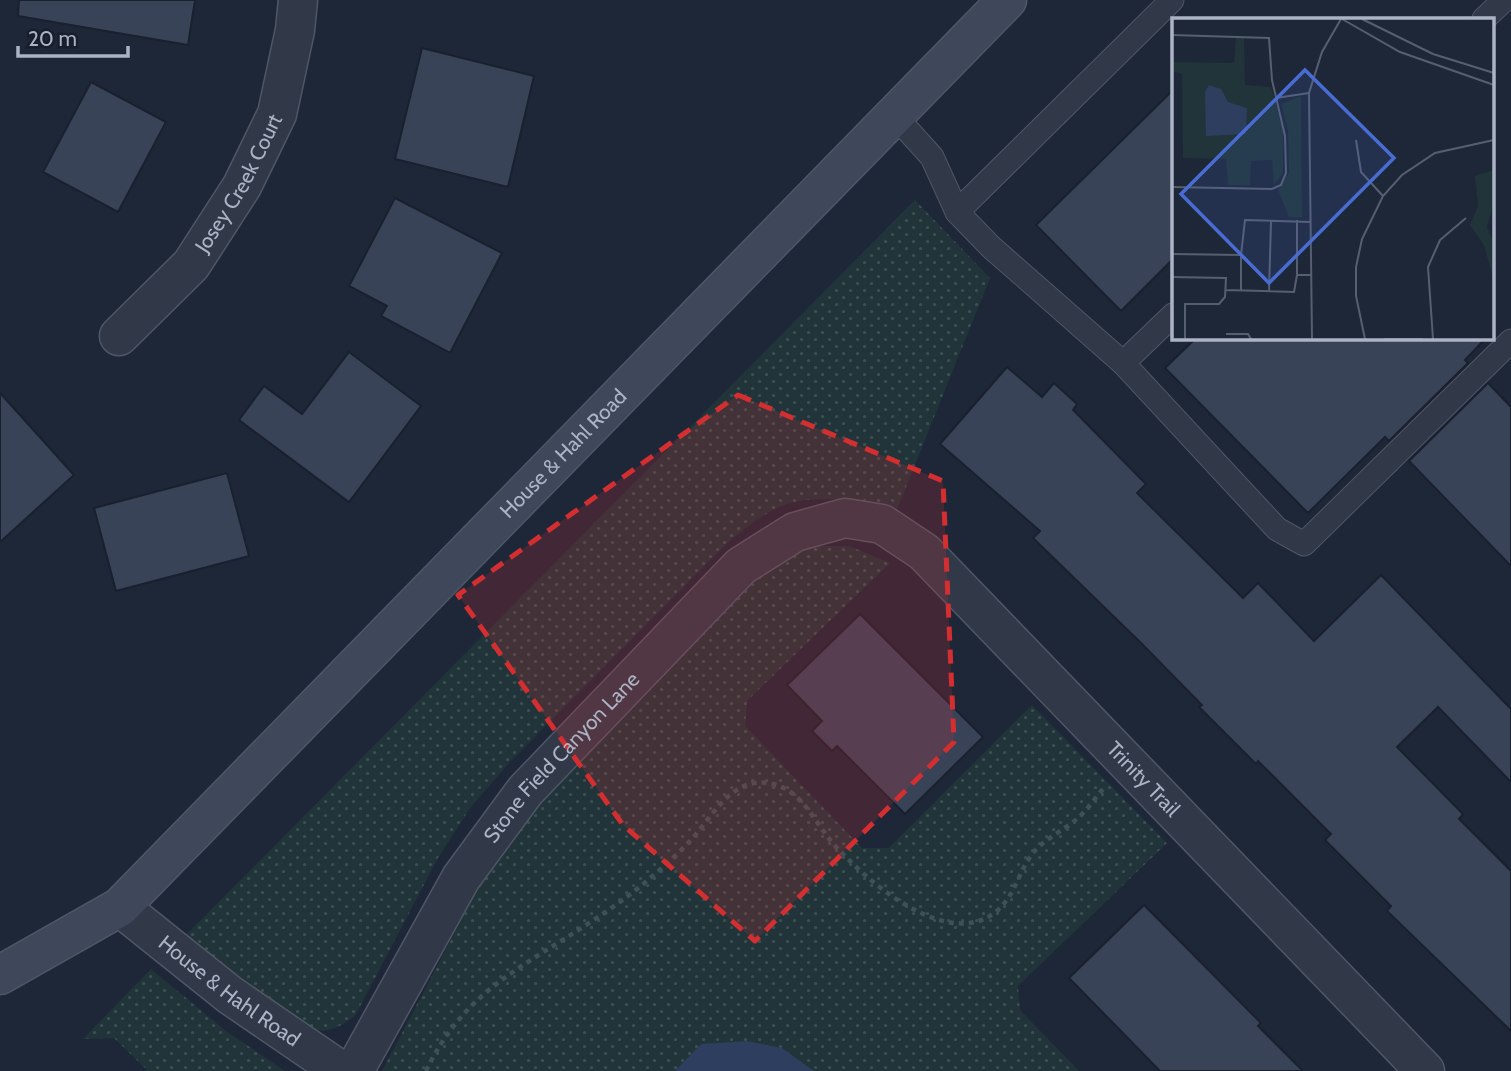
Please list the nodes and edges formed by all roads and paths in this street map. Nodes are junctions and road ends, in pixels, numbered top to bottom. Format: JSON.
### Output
{"nodes":[{"id":1,"x":298,"y":0,"type":"edge"},
{"id":2,"x":1007,"y":0,"type":"edge"},
{"id":3,"x":1172,"y":0,"type":"edge"},
{"id":4,"x":1504,"y":0,"type":"edge"},
{"id":5,"x":1485,"y":18,"type":"edge"},
{"id":6,"x":894,"y":116,"type":"junction"},
{"id":7,"x":957,"y":212,"type":"junction"},
{"id":8,"x":1172,"y":316,"type":"edge"},
{"id":9,"x":120,"y":336,"type":"dead end"},
{"id":10,"x":1511,"y":341,"type":"edge"},
{"id":11,"x":1123,"y":363,"type":"junction"},
{"id":12,"x":845,"y":518,"type":"joint"},
{"id":13,"x":1126,"y":762,"type":"junction"},
{"id":14,"x":120,"y":907,"type":"junction"},
{"id":15,"x":0,"y":975,"type":"edge"},
{"id":16,"x":341,"y":1071,"type":"edge"},
{"id":17,"x":354,"y":1071,"type":"edge"},
{"id":18,"x":426,"y":1071,"type":"edge"},
{"id":19,"x":1425,"y":1071,"type":"edge"}],
"edges":[{"from":1,"to":9,"type":"street","name":"Josey Creek Court"},
{"from":2,"to":6,"type":"street","name":"House & Hahl Road"},
{"from":3,"to":7,"type":"lane"},
{"from":4,"to":5,"type":"lane"},
{"from":6,"to":7,"type":"lane"},
{"from":6,"to":14,"type":"street","name":"House & Hahl Road"},
{"from":7,"to":11,"type":"lane"},
{"from":8,"to":11,"type":"lane"},
{"from":10,"to":11,"type":"lane"},
{"from":12,"to":13,"type":"street","name":"Trinity Trail"},
{"from":12,"to":17,"type":"street","name":"Stone Field Canyon Lane"},
{"from":13,"to":18,"type":"path"},
{"from":13,"to":19,"type":"street","name":"Trinity Trail"},
{"from":14,"to":15,"type":"street","name":"House & Hahl Road"},
{"from":14,"to":16,"type":"street","name":"House & Hahl Road"}]}
